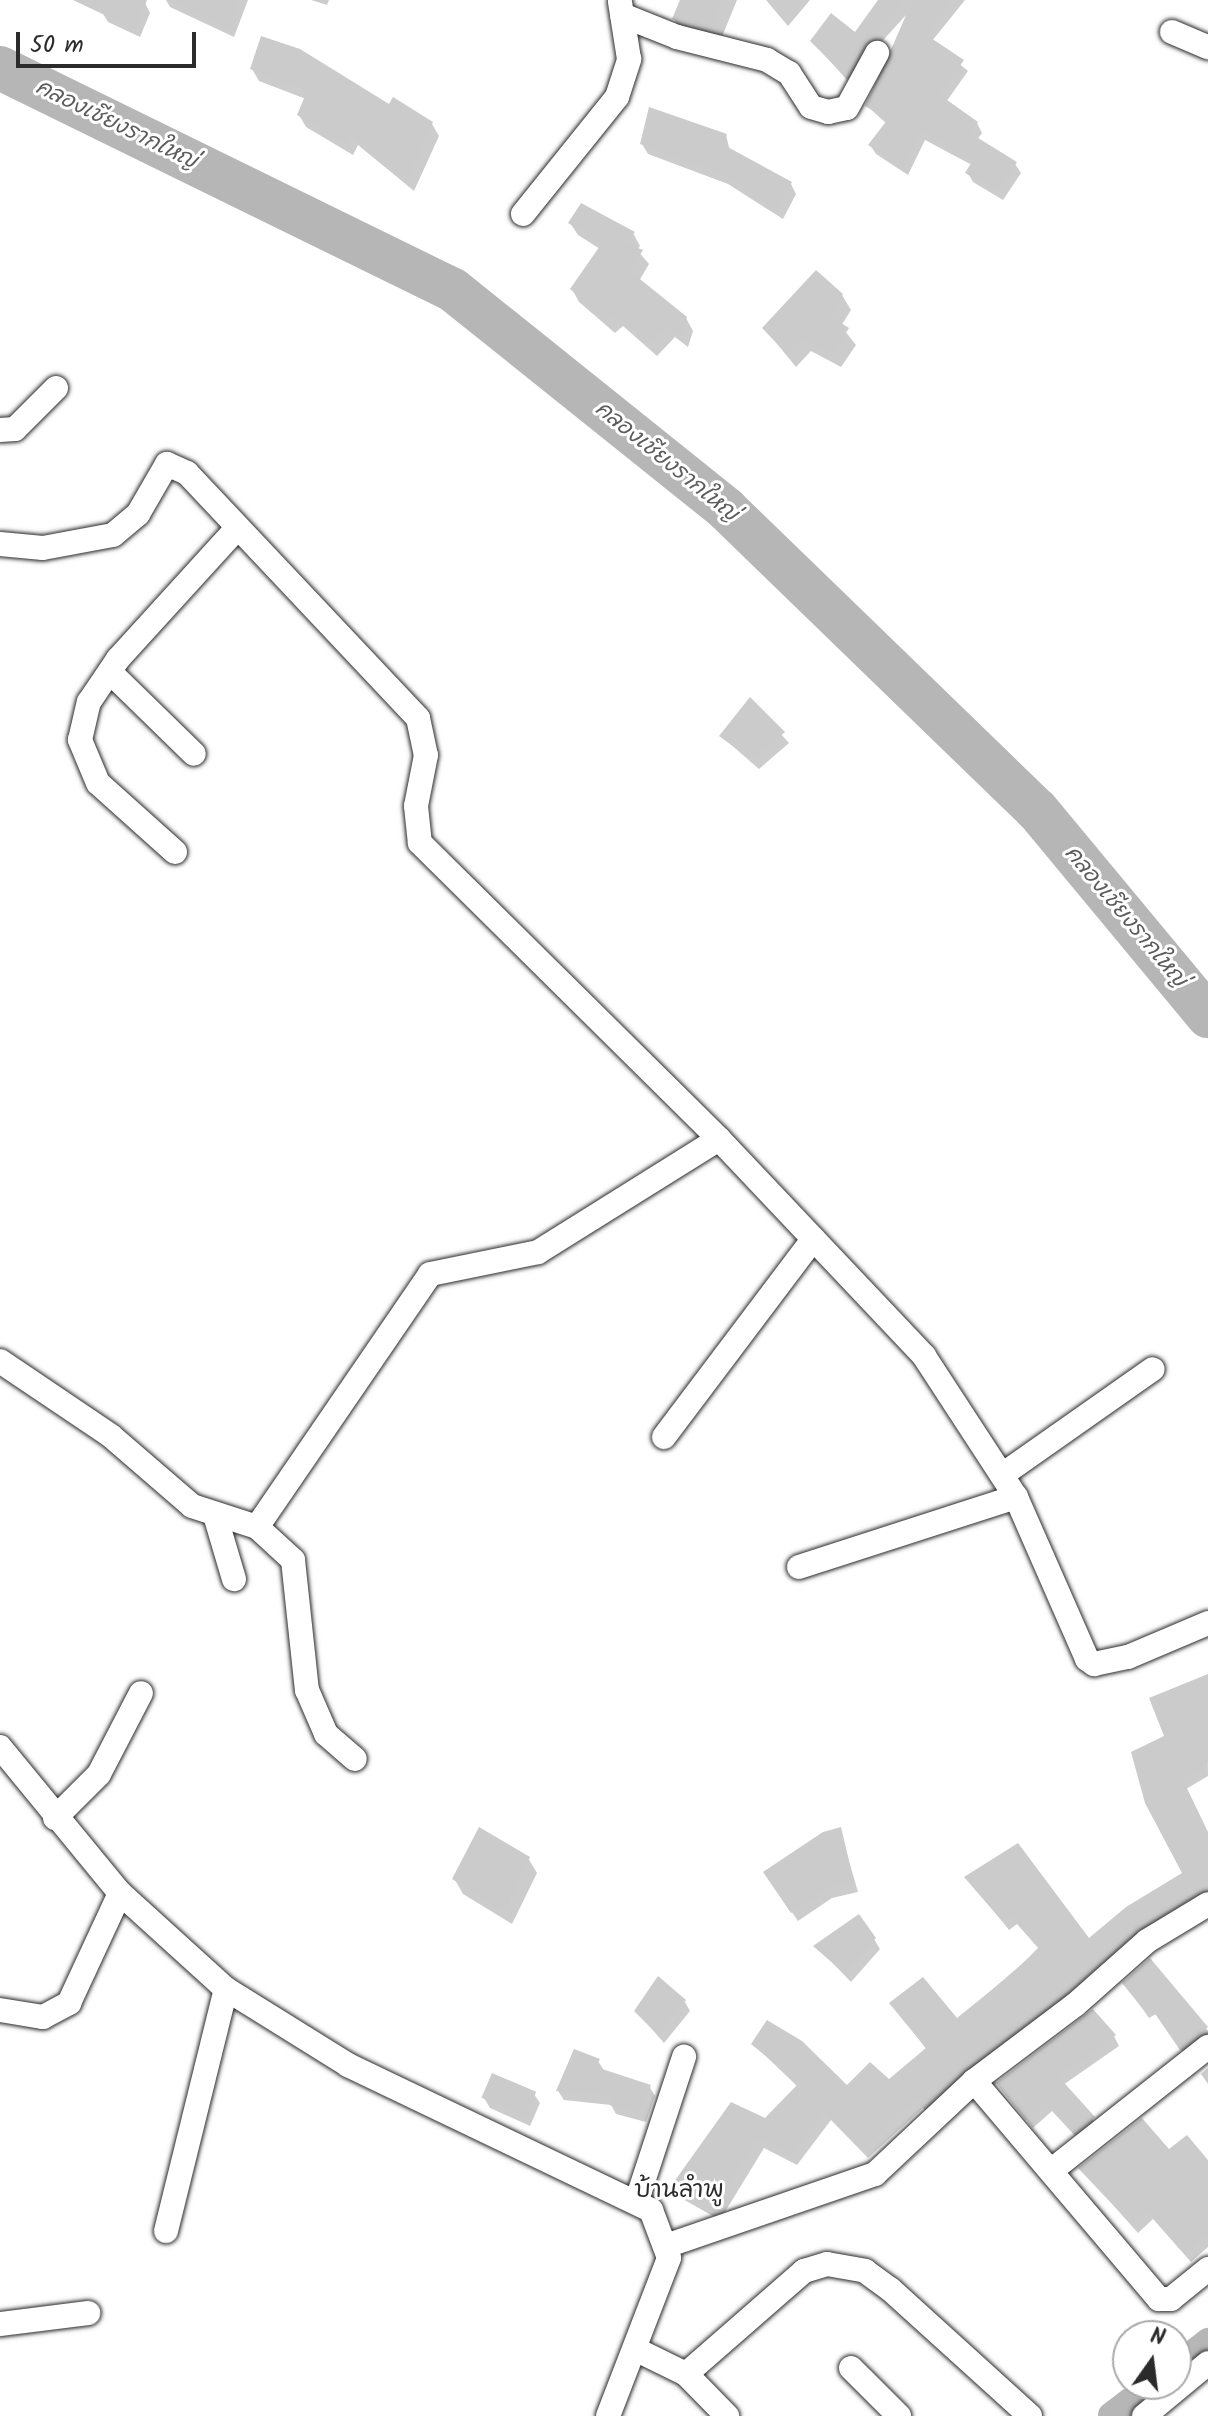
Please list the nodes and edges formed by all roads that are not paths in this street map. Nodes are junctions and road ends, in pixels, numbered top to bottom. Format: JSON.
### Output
{"nodes":[{"id":1,"x":621,"y":7,"type":"edge"},
{"id":2,"x":1172,"y":32,"type":"dead end"},
{"id":3,"x":1208,"y":47,"type":"edge"},
{"id":4,"x":877,"y":53,"type":"dead end"},
{"id":5,"x":523,"y":214,"type":"dead end"},
{"id":6,"x":56,"y":388,"type":"dead end"},
{"id":7,"x":0,"y":430,"type":"edge"},
{"id":8,"x":238,"y":527,"type":"junction"},
{"id":9,"x":0,"y":544,"type":"edge"},
{"id":10,"x":110,"y":672,"type":"junction"},
{"id":11,"x":194,"y":754,"type":"dead end"},
{"id":12,"x":175,"y":852,"type":"dead end"},
{"id":13,"x":719,"y":1139,"type":"junction"},
{"id":14,"x":813,"y":1239,"type":"junction"},
{"id":15,"x":0,"y":1361,"type":"edge"},
{"id":16,"x":1153,"y":1369,"type":"dead end"},
{"id":17,"x":664,"y":1437,"type":"dead end"},
{"id":18,"x":1002,"y":1475,"type":"junction"},
{"id":19,"x":1016,"y":1497,"type":"junction"},
{"id":20,"x":215,"y":1515,"type":"junction"},
{"id":21,"x":257,"y":1527,"type":"junction"},
{"id":22,"x":799,"y":1567,"type":"dead end"},
{"id":23,"x":234,"y":1579,"type":"dead end"},
{"id":24,"x":1208,"y":1623,"type":"edge"},
{"id":25,"x":141,"y":1693,"type":"dead end"},
{"id":26,"x":1,"y":1753,"type":"edge"},
{"id":27,"x":355,"y":1759,"type":"dead end"},
{"id":28,"x":55,"y":1818,"type":"junction"},
{"id":29,"x":120,"y":1893,"type":"junction"},
{"id":30,"x":1208,"y":1904,"type":"edge"},
{"id":31,"x":226,"y":1989,"type":"junction"},
{"id":32,"x":0,"y":2010,"type":"edge"},
{"id":33,"x":1208,"y":2047,"type":"edge"},
{"id":34,"x":684,"y":2057,"type":"dead end"},
{"id":35,"x":974,"y":2081,"type":"junction"},
{"id":36,"x":1052,"y":2170,"type":"junction"},
{"id":37,"x":637,"y":2200,"type":"junction"},
{"id":38,"x":166,"y":2231,"type":"dead end"},
{"id":39,"x":666,"y":2246,"type":"junction"},
{"id":40,"x":1208,"y":2269,"type":"edge"},
{"id":41,"x":88,"y":2313,"type":"dead end"},
{"id":42,"x":0,"y":2324,"type":"edge"},
{"id":43,"x":637,"y":2350,"type":"junction"},
{"id":44,"x":1207,"y":2364,"type":"edge"},
{"id":45,"x":851,"y":2368,"type":"dead end"},
{"id":46,"x":686,"y":2374,"type":"junction"},
{"id":47,"x":608,"y":2416,"type":"edge"},
{"id":48,"x":727,"y":2416,"type":"edge"},
{"id":49,"x":899,"y":2416,"type":"edge"},
{"id":50,"x":1030,"y":2416,"type":"edge"},
{"id":51,"x":1144,"y":2416,"type":"edge"}],
"edges":[{"from":1,"to":4,"type":"street"},
{"from":1,"to":5,"type":"street"},
{"from":2,"to":3,"type":"street"},
{"from":6,"to":7,"type":"street"},
{"from":8,"to":9,"type":"street"},
{"from":8,"to":10,"type":"street"},
{"from":8,"to":13,"type":"street"},
{"from":10,"to":11,"type":"street"},
{"from":10,"to":12,"type":"street"},
{"from":13,"to":14,"type":"street"},
{"from":13,"to":21,"type":"street"},
{"from":14,"to":17,"type":"street"},
{"from":14,"to":18,"type":"street"},
{"from":15,"to":20,"type":"street"},
{"from":16,"to":18,"type":"street"},
{"from":18,"to":19,"type":"street"},
{"from":19,"to":22,"type":"street"},
{"from":19,"to":24,"type":"street"},
{"from":20,"to":21,"type":"street"},
{"from":20,"to":23,"type":"street"},
{"from":21,"to":27,"type":"street"},
{"from":25,"to":28,"type":"street"},
{"from":26,"to":28,"type":"street"},
{"from":28,"to":29,"type":"street"},
{"from":29,"to":31,"type":"street"},
{"from":29,"to":32,"type":"street"},
{"from":30,"to":35,"type":"street"},
{"from":31,"to":37,"type":"street"},
{"from":31,"to":38,"type":"street"},
{"from":33,"to":36,"type":"street"},
{"from":34,"to":37,"type":"street"},
{"from":35,"to":36,"type":"street"},
{"from":35,"to":39,"type":"street"},
{"from":36,"to":40,"type":"street"},
{"from":37,"to":39,"type":"street"},
{"from":39,"to":43,"type":"street"},
{"from":41,"to":42,"type":"street"},
{"from":43,"to":46,"type":"street"},
{"from":43,"to":47,"type":"street"},
{"from":44,"to":51,"type":"street"},
{"from":45,"to":49,"type":"street"},
{"from":46,"to":48,"type":"street"},
{"from":46,"to":50,"type":"street"}]}
